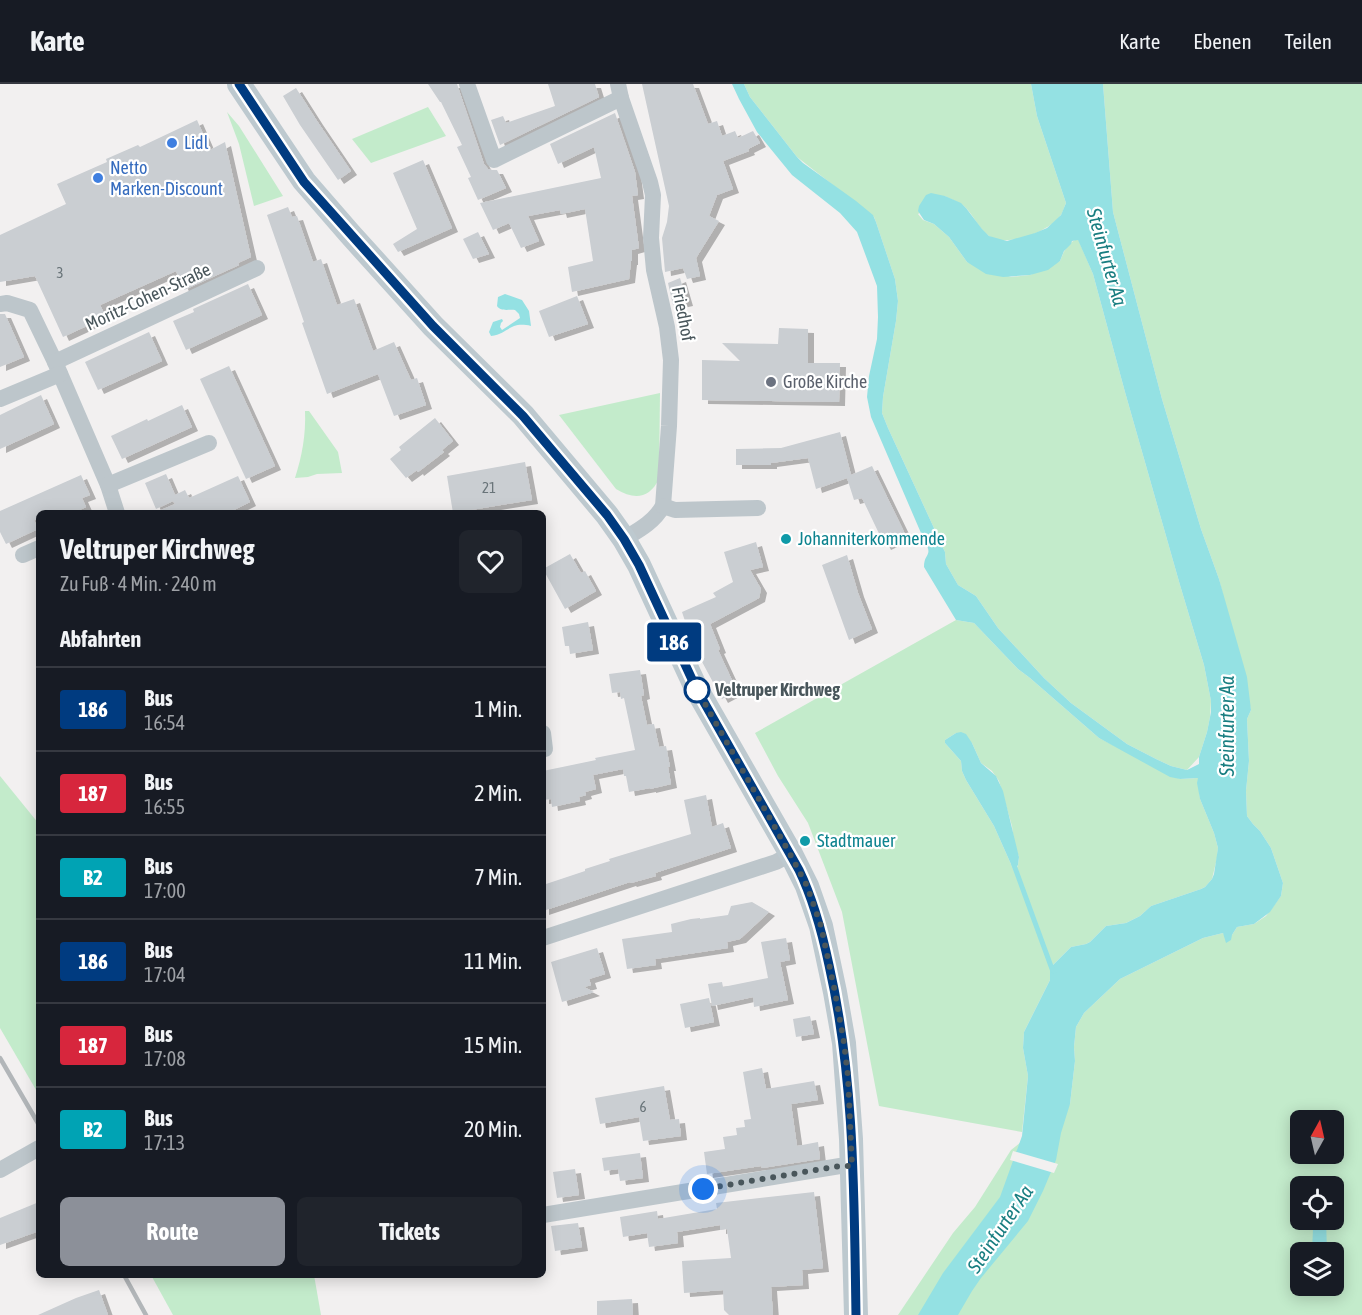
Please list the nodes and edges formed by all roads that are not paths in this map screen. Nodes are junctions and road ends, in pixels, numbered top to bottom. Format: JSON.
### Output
{"nodes":[{"id":1,"x":239,"y":84,"type":"edge"},
{"id":2,"x":467,"y":84,"type":"edge"},
{"id":3,"x":620,"y":91,"type":"edge"},
{"id":4,"x":257,"y":268,"type":"dead end"},
{"id":5,"x":0,"y":304,"type":"edge"},
{"id":6,"x":58,"y":368,"type":"junction"},
{"id":7,"x":0,"y":399,"type":"edge"},
{"id":8,"x":209,"y":443,"type":"dead end"},
{"id":9,"x":108,"y":485,"type":"junction"},
{"id":10,"x":663,"y":506,"type":"junction"},
{"id":11,"x":758,"y":508,"type":"dead end"},
{"id":12,"x":114,"y":510,"type":"edge"},
{"id":13,"x":624,"y":539,"type":"junction"},
{"id":14,"x":36,"y":549,"type":"edge"},
{"id":15,"x":23,"y":555,"type":"dead end"},
{"id":16,"x":790,"y":854,"type":"junction"},
{"id":17,"x":546,"y":937,"type":"edge"},
{"id":18,"x":36,"y":1150,"type":"edge"},
{"id":19,"x":852,"y":1166,"type":"junction"},
{"id":20,"x":0,"y":1170,"type":"edge"},
{"id":21,"x":546,"y":1215,"type":"edge"},
{"id":22,"x":856,"y":1315,"type":"edge"}],
"edges":[{"from":1,"to":13,"type":"main road"},
{"from":2,"to":3,"type":"street"},
{"from":3,"to":10,"type":"street","name":"Friedhof"},
{"from":4,"to":6,"type":"street","name":"Moritz-Cohen-Straße"},
{"from":5,"to":6,"type":"street"},
{"from":6,"to":7,"type":"street","name":"Moritz-Cohen-Straße"},
{"from":6,"to":9,"type":"street"},
{"from":8,"to":9,"type":"street"},
{"from":9,"to":12,"type":"street"},
{"from":10,"to":11,"type":"street"},
{"from":10,"to":13,"type":"street"},
{"from":13,"to":16,"type":"main road"},
{"from":14,"to":15,"type":"street"},
{"from":16,"to":17,"type":"street"},
{"from":16,"to":19,"type":"main road"},
{"from":18,"to":20,"type":"street"},
{"from":19,"to":21,"type":"street"},
{"from":19,"to":22,"type":"main road"}]}
